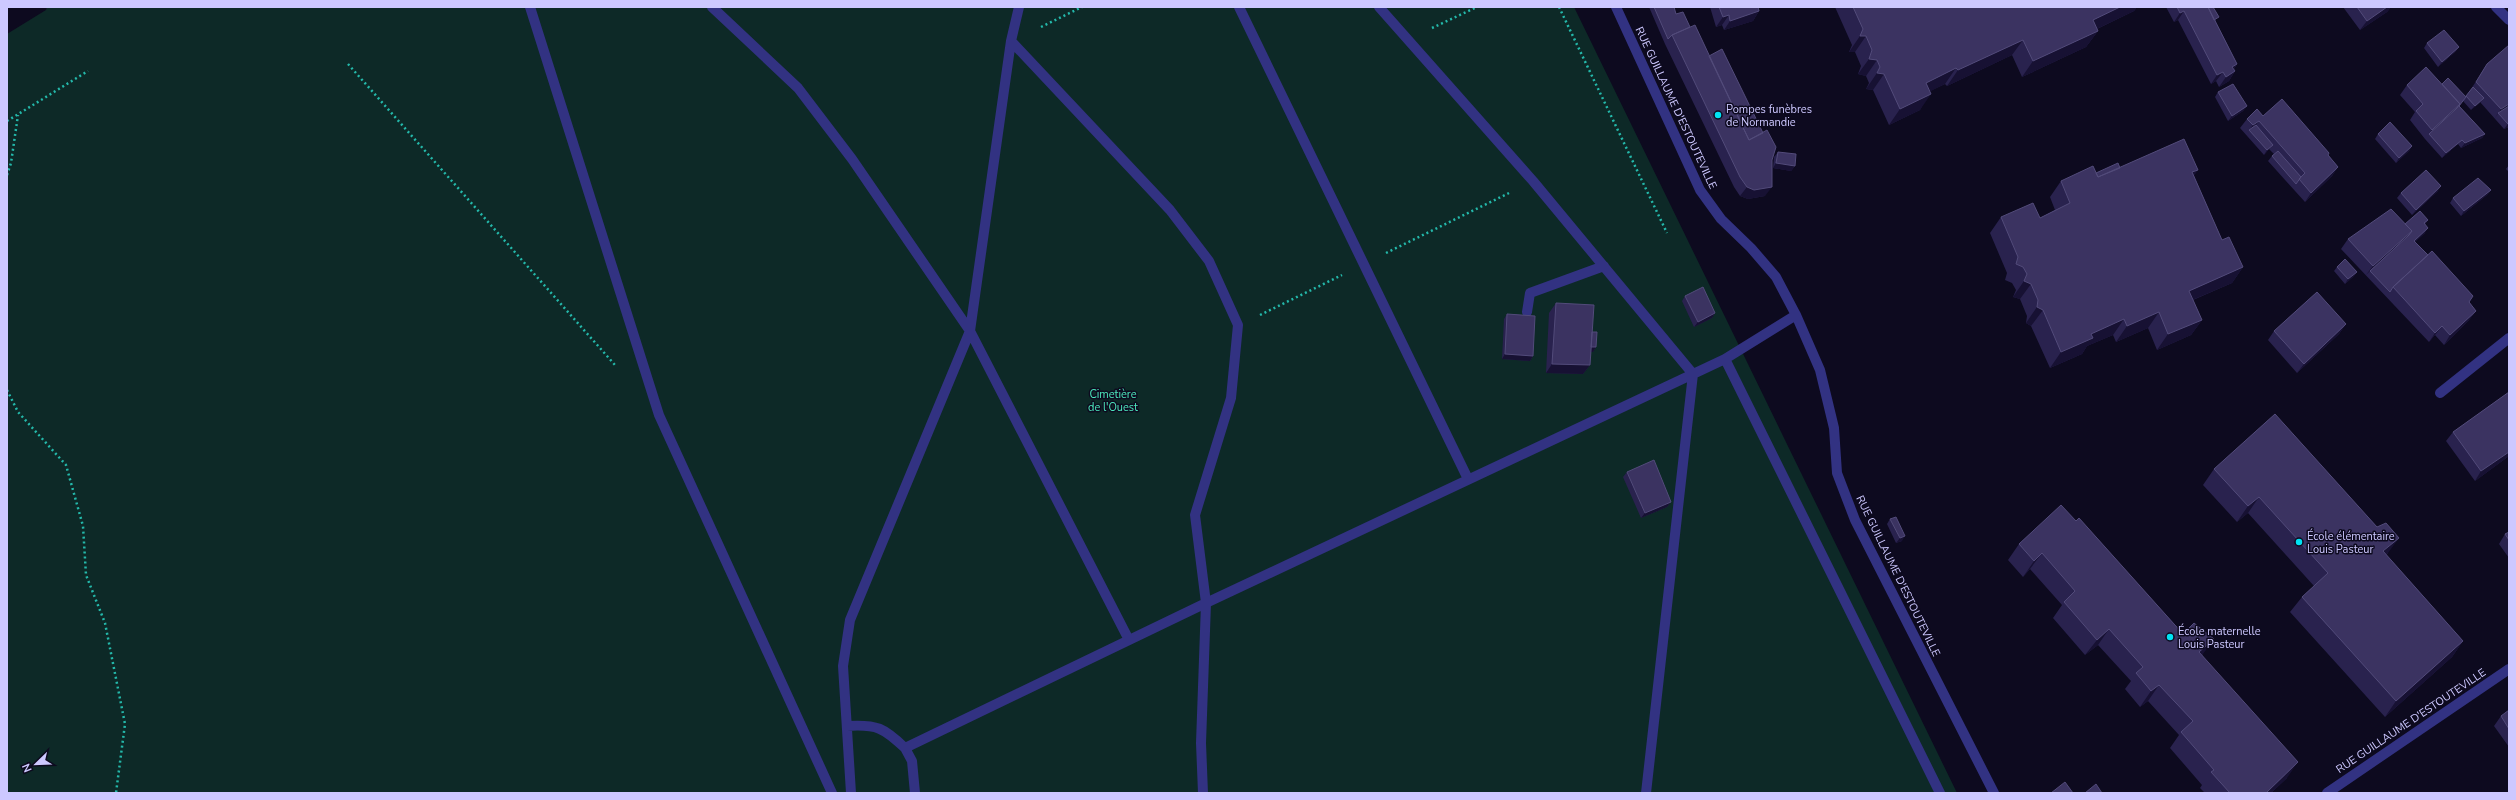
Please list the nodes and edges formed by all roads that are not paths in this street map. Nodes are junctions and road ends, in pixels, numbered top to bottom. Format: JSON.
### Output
{"nodes":[{"id":1,"x":530,"y":7,"type":"edge"},
{"id":2,"x":712,"y":7,"type":"edge"},
{"id":3,"x":1018,"y":7,"type":"edge"},
{"id":4,"x":1239,"y":7,"type":"edge"},
{"id":5,"x":1380,"y":7,"type":"edge"},
{"id":6,"x":1616,"y":7,"type":"edge"},
{"id":7,"x":2496,"y":7,"type":"edge"},
{"id":8,"x":2509,"y":20,"type":"edge"},
{"id":9,"x":1011,"y":41,"type":"junction"},
{"id":10,"x":1604,"y":266,"type":"junction"},
{"id":11,"x":1527,"y":312,"type":"dead end"},
{"id":12,"x":1796,"y":315,"type":"junction"},
{"id":13,"x":970,"y":331,"type":"junction"},
{"id":14,"x":2509,"y":338,"type":"edge"},
{"id":15,"x":1725,"y":359,"type":"junction"},
{"id":16,"x":1693,"y":374,"type":"junction"},
{"id":17,"x":2440,"y":393,"type":"dead end"},
{"id":18,"x":1468,"y":479,"type":"junction"},
{"id":19,"x":1206,"y":603,"type":"junction"},
{"id":20,"x":1129,"y":640,"type":"junction"},
{"id":21,"x":2509,"y":669,"type":"edge"},
{"id":22,"x":847,"y":726,"type":"junction"},
{"id":23,"x":905,"y":748,"type":"junction"},
{"id":24,"x":832,"y":793,"type":"edge"},
{"id":25,"x":851,"y":793,"type":"edge"},
{"id":26,"x":915,"y":793,"type":"edge"},
{"id":27,"x":1203,"y":793,"type":"edge"},
{"id":28,"x":1646,"y":793,"type":"edge"},
{"id":29,"x":1940,"y":793,"type":"edge"},
{"id":30,"x":1994,"y":793,"type":"edge"},
{"id":31,"x":2327,"y":793,"type":"edge"}],
"edges":[{"from":1,"to":24,"type":"street"},
{"from":2,"to":13,"type":"street"},
{"from":3,"to":9,"type":"street"},
{"from":4,"to":18,"type":"street"},
{"from":5,"to":10,"type":"street"},
{"from":6,"to":12,"type":"street","name":"RUE GUILLAUME D'ESTOUTEVILLE"},
{"from":7,"to":8,"type":"street"},
{"from":9,"to":13,"type":"street"},
{"from":9,"to":19,"type":"street"},
{"from":10,"to":11,"type":"street"},
{"from":10,"to":16,"type":"street"},
{"from":12,"to":15,"type":"street"},
{"from":12,"to":30,"type":"street","name":"RUE GUILLAUME D'ESTOUTEVILLE"},
{"from":13,"to":20,"type":"street"},
{"from":13,"to":22,"type":"street"},
{"from":14,"to":17,"type":"street"},
{"from":15,"to":16,"type":"street"},
{"from":15,"to":29,"type":"street"},
{"from":16,"to":18,"type":"street"},
{"from":16,"to":28,"type":"street"},
{"from":18,"to":19,"type":"street"},
{"from":19,"to":20,"type":"street"},
{"from":19,"to":27,"type":"street"},
{"from":20,"to":23,"type":"street"},
{"from":21,"to":31,"type":"street","name":"RUE GUILLAUME D'ESTOUTEVILLE"},
{"from":22,"to":23,"type":"street"},
{"from":22,"to":25,"type":"street"},
{"from":23,"to":26,"type":"street"}]}
